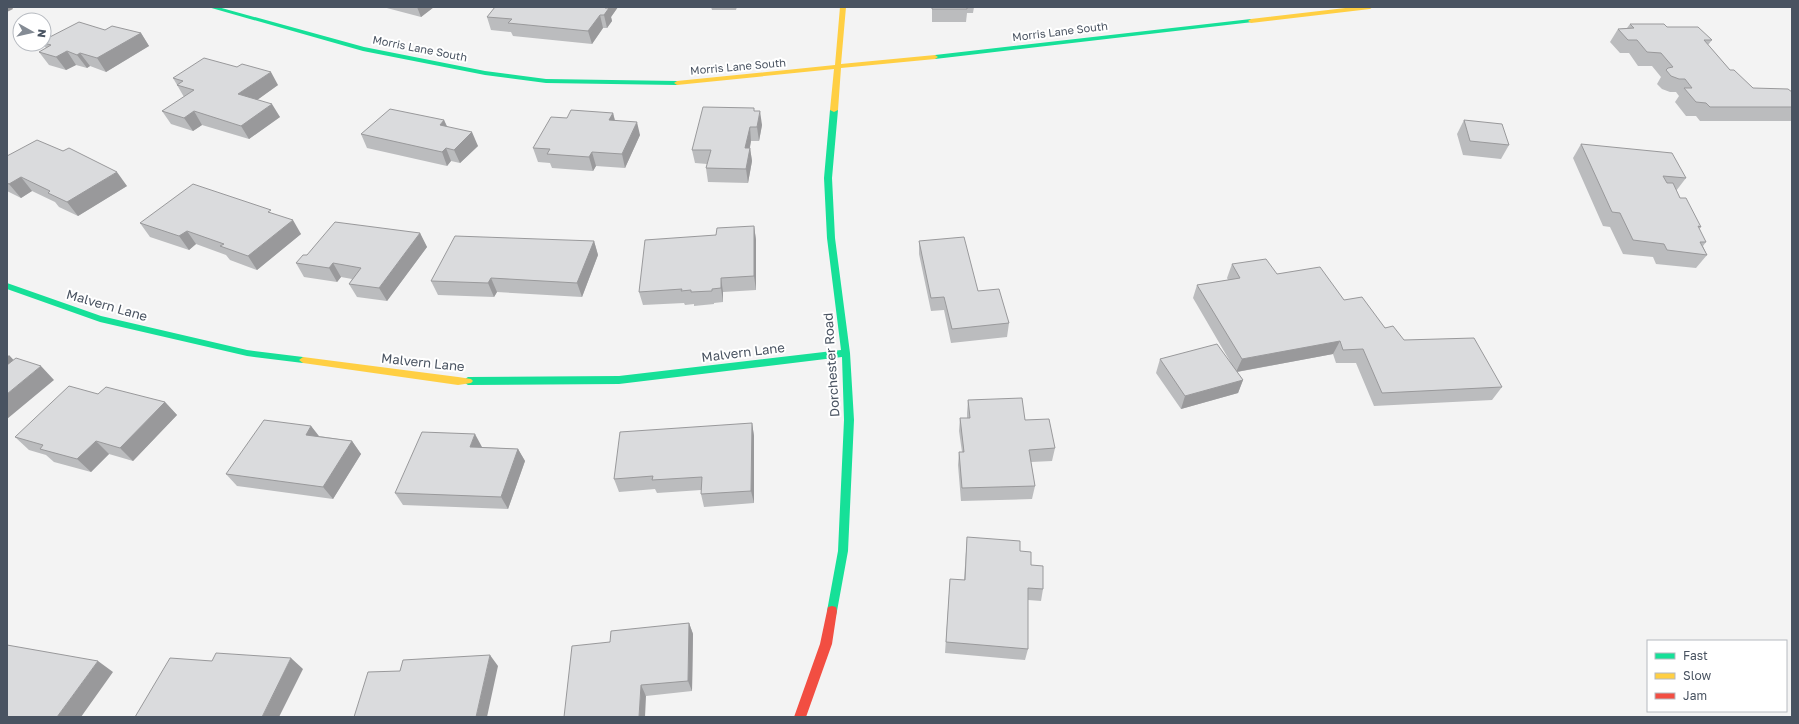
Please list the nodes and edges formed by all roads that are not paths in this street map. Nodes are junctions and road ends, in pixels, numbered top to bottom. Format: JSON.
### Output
{"nodes":[{"id":1,"x":211,"y":7,"type":"edge"},
{"id":2,"x":843,"y":7,"type":"edge"},
{"id":3,"x":1370,"y":7,"type":"edge"},
{"id":4,"x":838,"y":68,"type":"junction"},
{"id":5,"x":7,"y":286,"type":"edge"},
{"id":6,"x":846,"y":353,"type":"junction"},
{"id":7,"x":800,"y":717,"type":"edge"}],
"edges":[{"from":1,"to":4,"type":"street","name":"Morris Lane South"},
{"from":2,"to":4,"type":"street","name":"Dorchester Road"},
{"from":3,"to":4,"type":"street","name":"Morris Lane South"},
{"from":4,"to":6,"type":"street","name":"Dorchester Road"},
{"from":5,"to":6,"type":"street","name":"Malvern Lane"},
{"from":6,"to":7,"type":"street","name":"Dorchester Road"}]}
